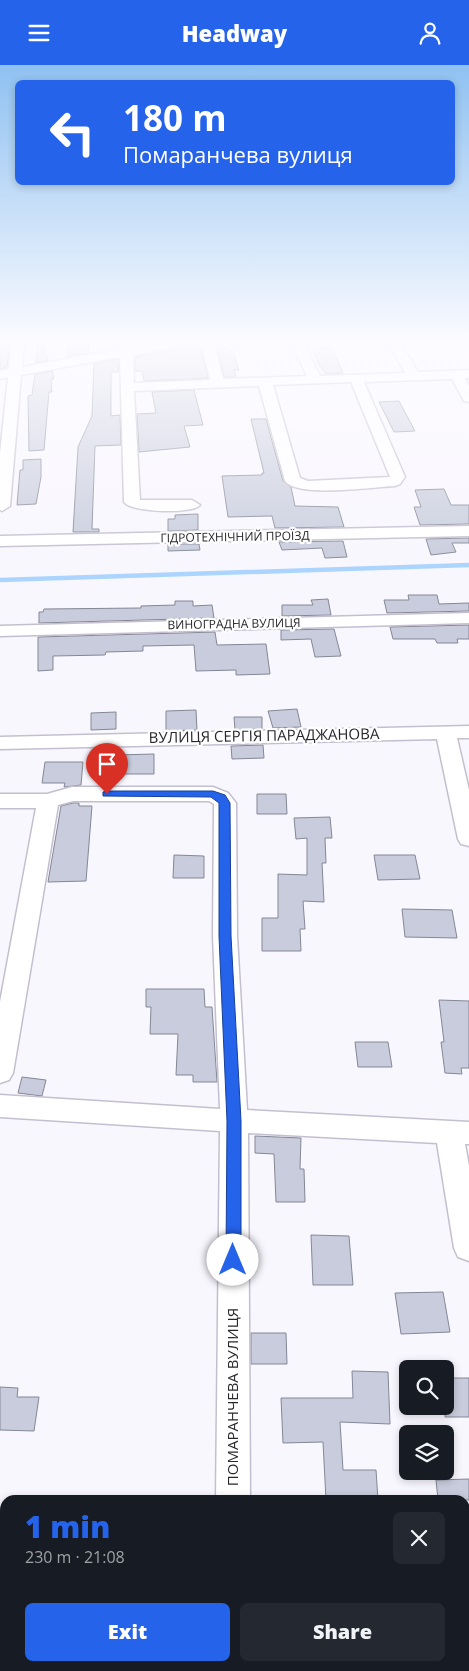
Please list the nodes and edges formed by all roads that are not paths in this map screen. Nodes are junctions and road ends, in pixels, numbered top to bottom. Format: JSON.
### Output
{"nodes":[{"id":1,"x":10,"y":419,"type":"edge"},
{"id":2,"x":129,"y":419,"type":"edge"},
{"id":3,"x":275,"y":419,"type":"edge"},
{"id":4,"x":373,"y":419,"type":"edge"},
{"id":5,"x":192,"y":505,"type":"dead end"},
{"id":6,"x":2,"y":506,"type":"dead end"},
{"id":7,"x":469,"y":531,"type":"edge"},
{"id":8,"x":0,"y":541,"type":"edge"},
{"id":9,"x":469,"y":618,"type":"edge"},
{"id":10,"x":0,"y":631,"type":"edge"},
{"id":11,"x":446,"y":732,"type":"junction"},
{"id":12,"x":469,"y":732,"type":"edge"},
{"id":13,"x":0,"y":743,"type":"edge"},
{"id":14,"x":0,"y":801,"type":"edge"},
{"id":15,"x":48,"y":801,"type":"junction"},
{"id":16,"x":469,"y":839,"type":"edge"},
{"id":17,"x":0,"y":1073,"type":"edge"},
{"id":18,"x":0,"y":1105,"type":"edge"},
{"id":19,"x":234,"y":1121,"type":"junction"},
{"id":20,"x":459,"y":1133,"type":"edge"},
{"id":21,"x":469,"y":1247,"type":"edge"},
{"id":22,"x":232,"y":1495,"type":"edge"}],
"edges":[{"from":1,"to":6,"type":"street"},
{"from":2,"to":5,"type":"street"},
{"from":3,"to":4,"type":"street"},
{"from":7,"to":8,"type":"street","name":"ГІДРОТЕХНІЧНИЙ ПРОЇЗД"},
{"from":9,"to":10,"type":"street","name":"ВИНОГРАДНА ВУЛИЦЯ"},
{"from":11,"to":12,"type":"street","name":"ВУЛИЦЯ СЕРГІЯ ПАРАДЖАНОВА"},
{"from":11,"to":13,"type":"street","name":"ВУЛИЦЯ СЕРГІЯ ПАРАДЖАНОВА"},
{"from":11,"to":16,"type":"street"},
{"from":14,"to":15,"type":"street","name":"ПОМАРАНЧЕВА ВУЛИЦЯ"},
{"from":15,"to":17,"type":"street"},
{"from":15,"to":19,"type":"street","name":"ПОМАРАНЧЕВА ВУЛИЦЯ"},
{"from":18,"to":19,"type":"street"},
{"from":19,"to":20,"type":"street"},
{"from":19,"to":22,"type":"street","name":"ПОМАРАНЧЕВА ВУЛИЦЯ"},
{"from":20,"to":21,"type":"street"}]}
